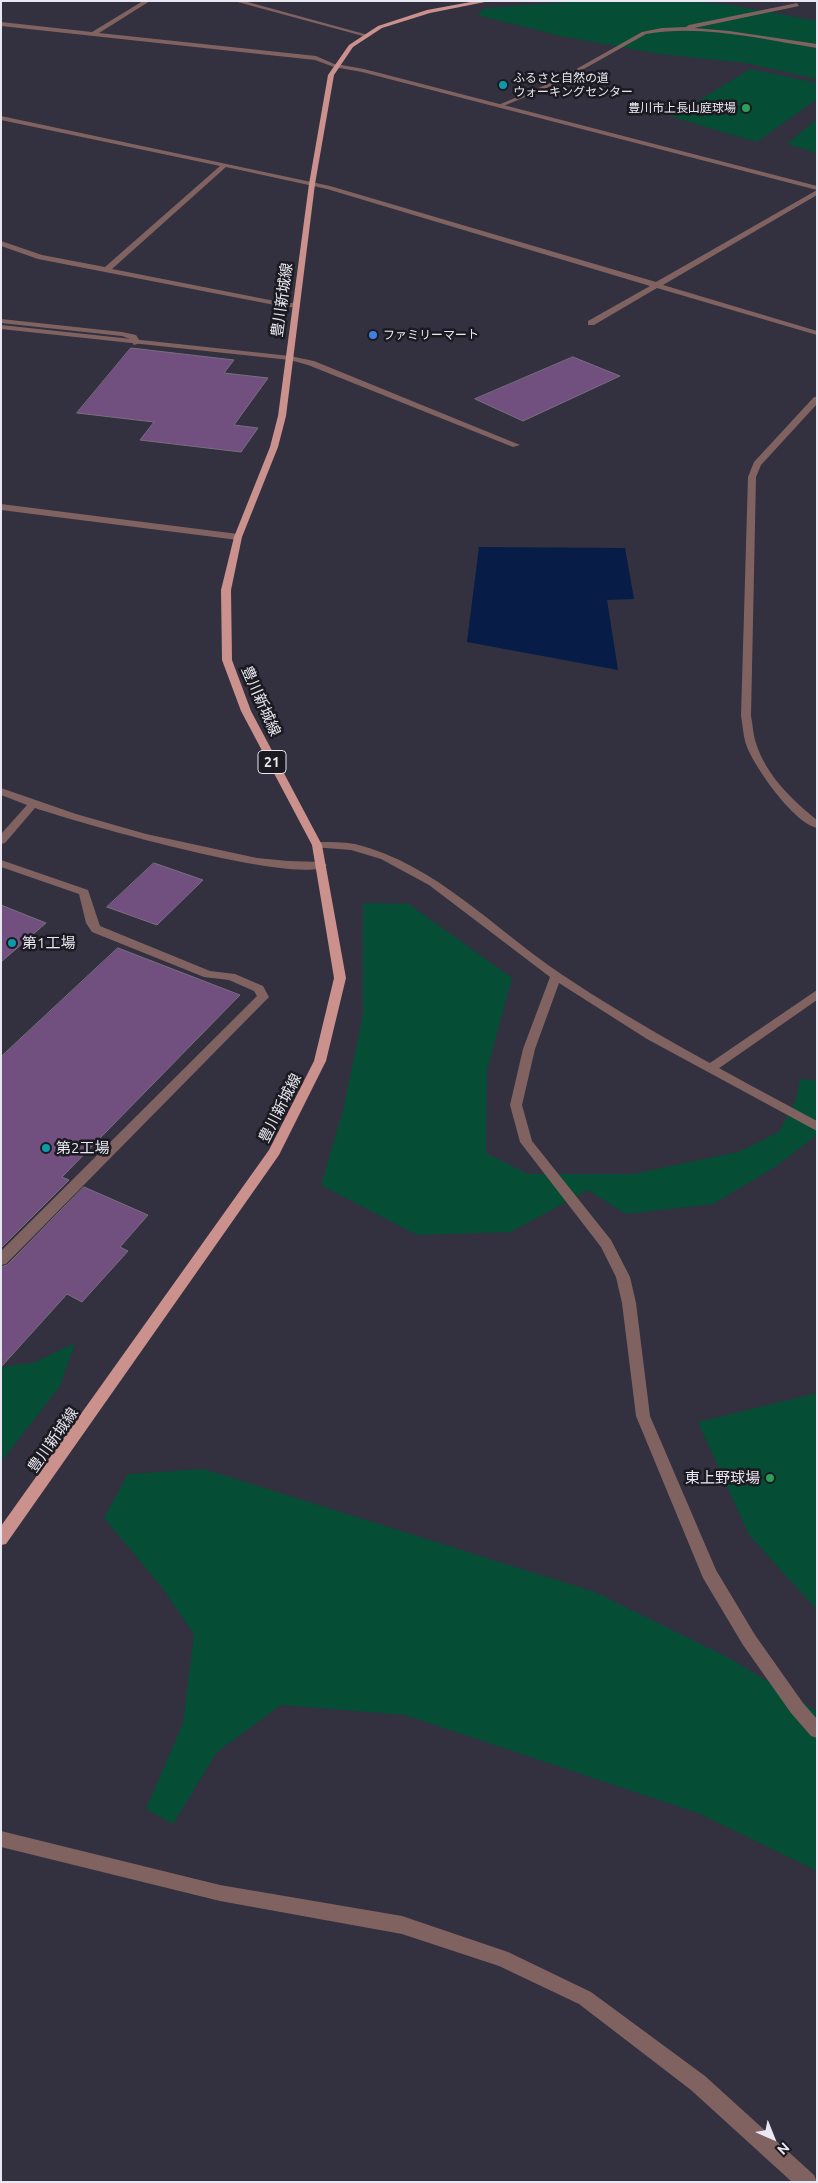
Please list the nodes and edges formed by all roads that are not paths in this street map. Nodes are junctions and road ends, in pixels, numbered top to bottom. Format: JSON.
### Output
{"nodes":[{"id":1,"x":147,"y":1,"type":"edge"},
{"id":2,"x":237,"y":1,"type":"edge"},
{"id":3,"x":487,"y":1,"type":"edge"},
{"id":4,"x":797,"y":5,"type":"dead end"},
{"id":5,"x":1,"y":24,"type":"edge"},
{"id":6,"x":677,"y":30,"type":"junction"},
{"id":7,"x":93,"y":34,"type":"junction"},
{"id":8,"x":365,"y":36,"type":"junction"},
{"id":9,"x":817,"y":46,"type":"edge"},
{"id":10,"x":336,"y":66,"type":"junction"},
{"id":11,"x":499,"y":106,"type":"junction"},
{"id":12,"x":1,"y":118,"type":"edge"},
{"id":13,"x":226,"y":164,"type":"junction"},
{"id":14,"x":312,"y":184,"type":"junction"},
{"id":15,"x":817,"y":190,"type":"edge"},
{"id":16,"x":1,"y":243,"type":"edge"},
{"id":17,"x":106,"y":269,"type":"junction"},
{"id":18,"x":658,"y":285,"type":"junction"},
{"id":19,"x":297,"y":305,"type":"junction"},
{"id":20,"x":1,"y":321,"type":"edge"},
{"id":21,"x":591,"y":323,"type":"dead end"},
{"id":22,"x":1,"y":327,"type":"edge"},
{"id":23,"x":817,"y":333,"type":"edge"},
{"id":24,"x":137,"y":343,"type":"junction"},
{"id":25,"x":290,"y":358,"type":"junction"},
{"id":26,"x":817,"y":400,"type":"edge"},
{"id":27,"x":516,"y":445,"type":"dead end"},
{"id":28,"x":1,"y":507,"type":"edge"},
{"id":29,"x":238,"y":537,"type":"junction"},
{"id":30,"x":1,"y":791,"type":"edge"},
{"id":31,"x":33,"y":804,"type":"junction"},
{"id":32,"x":817,"y":825,"type":"edge"},
{"id":33,"x":1,"y":840,"type":"edge"},
{"id":34,"x":317,"y":844,"type":"junction"},
{"id":35,"x":1,"y":863,"type":"edge"},
{"id":36,"x":321,"y":865,"type":"junction"},
{"id":37,"x":556,"y":976,"type":"junction"},
{"id":38,"x":817,"y":994,"type":"edge"},
{"id":39,"x":711,"y":1068,"type":"junction"},
{"id":40,"x":817,"y":1127,"type":"edge"},
{"id":41,"x":1,"y":1260,"type":"edge"},
{"id":42,"x":1,"y":1539,"type":"edge"},
{"id":43,"x":817,"y":1731,"type":"edge"},
{"id":44,"x":1,"y":1839,"type":"edge"},
{"id":45,"x":807,"y":2182,"type":"edge"}],
"edges":[{"from":1,"to":7,"type":"street"},
{"from":2,"to":8,"type":"street"},
{"from":3,"to":8,"type":"main road","name":"豊川新城線","number":"21"},
{"from":4,"to":6,"type":"street"},
{"from":5,"to":7,"type":"street"},
{"from":6,"to":9,"type":"street"},
{"from":6,"to":11,"type":"street"},
{"from":7,"to":10,"type":"street"},
{"from":8,"to":10,"type":"main road","name":"豊川新城線","number":"21"},
{"from":10,"to":11,"type":"street"},
{"from":10,"to":14,"type":"main road","name":"豊川新城線","number":"21"},
{"from":11,"to":15,"type":"street"},
{"from":12,"to":13,"type":"street"},
{"from":13,"to":14,"type":"street"},
{"from":13,"to":17,"type":"street"},
{"from":14,"to":18,"type":"street"},
{"from":14,"to":19,"type":"main road","name":"豊川新城線","number":"21"},
{"from":15,"to":18,"type":"street"},
{"from":16,"to":17,"type":"street"},
{"from":17,"to":19,"type":"street"},
{"from":18,"to":21,"type":"street"},
{"from":18,"to":23,"type":"street"},
{"from":19,"to":25,"type":"main road","name":"豊川新城線","number":"21"},
{"from":20,"to":24,"type":"street"},
{"from":22,"to":24,"type":"street"},
{"from":24,"to":25,"type":"street"},
{"from":25,"to":27,"type":"street"},
{"from":25,"to":29,"type":"main road","name":"豊川新城線","number":"21"},
{"from":26,"to":32,"type":"street"},
{"from":28,"to":29,"type":"street"},
{"from":29,"to":34,"type":"main road","name":"豊川新城線","number":"21"},
{"from":30,"to":31,"type":"street"},
{"from":31,"to":33,"type":"street"},
{"from":31,"to":36,"type":"street"},
{"from":34,"to":36,"type":"main road","name":"豊川新城線","number":"21"},
{"from":34,"to":37,"type":"street"},
{"from":35,"to":41,"type":"street"},
{"from":36,"to":42,"type":"main road","name":"豊川新城線","number":"21"},
{"from":37,"to":39,"type":"street"},
{"from":37,"to":43,"type":"street"},
{"from":38,"to":39,"type":"street"},
{"from":39,"to":40,"type":"street"},
{"from":44,"to":45,"type":"street"}]}
